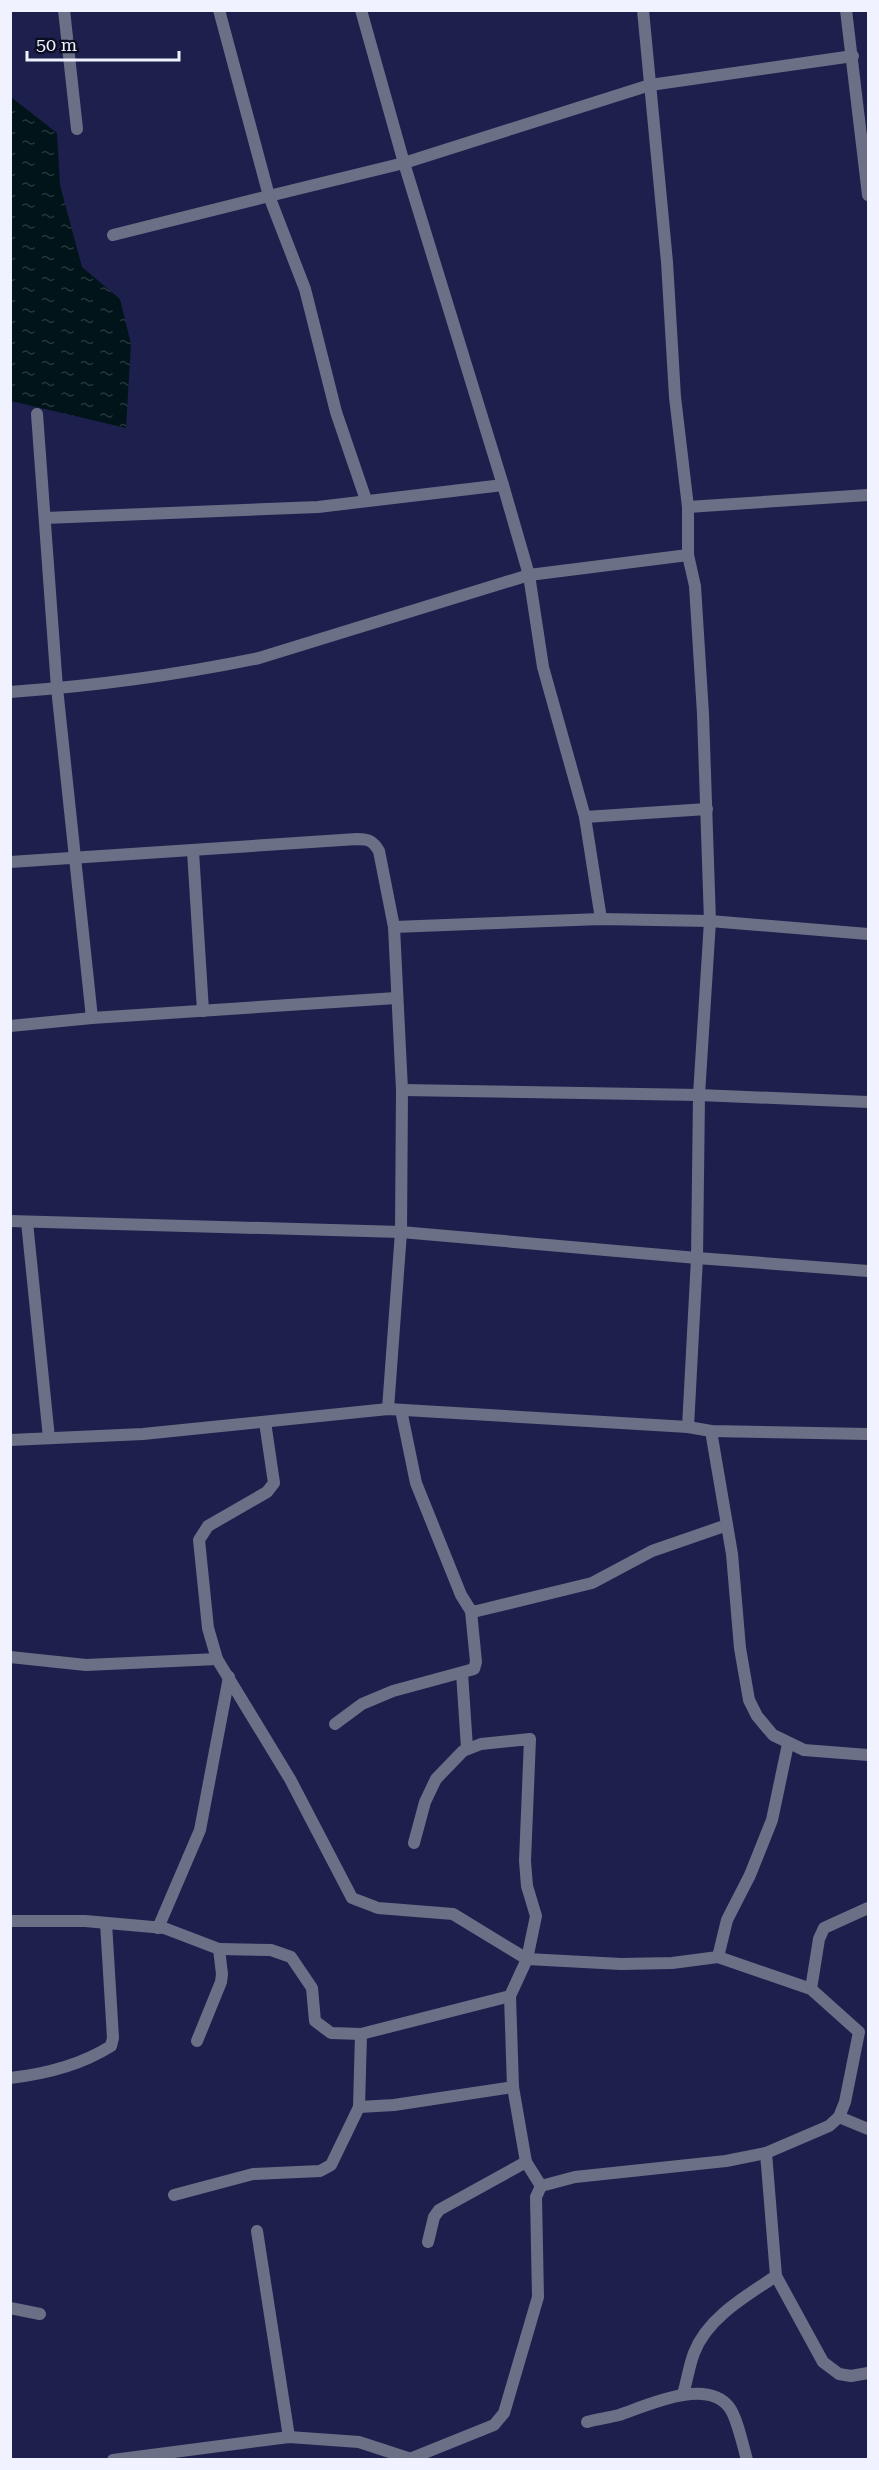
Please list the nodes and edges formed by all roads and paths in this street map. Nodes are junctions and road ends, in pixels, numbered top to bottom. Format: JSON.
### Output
{"nodes":[{"id":1,"x":64,"y":10,"type":"edge"},
{"id":2,"x":219,"y":10,"type":"edge"},
{"id":3,"x":361,"y":10,"type":"edge"},
{"id":4,"x":643,"y":10,"type":"edge"},
{"id":5,"x":846,"y":10,"type":"edge"},
{"id":6,"x":853,"y":56,"type":"junction"},
{"id":7,"x":650,"y":85,"type":"junction"},
{"id":8,"x":77,"y":129,"type":"dead end"},
{"id":9,"x":404,"y":163,"type":"junction"},
{"id":10,"x":868,"y":195,"type":"edge"},
{"id":11,"x":269,"y":196,"type":"junction"},
{"id":12,"x":113,"y":235,"type":"dead end"},
{"id":13,"x":37,"y":414,"type":"dead end"},
{"id":14,"x":504,"y":485,"type":"junction"},
{"id":15,"x":868,"y":495,"type":"edge"},
{"id":16,"x":366,"y":500,"type":"junction"},
{"id":17,"x":688,"y":507,"type":"junction"},
{"id":18,"x":45,"y":518,"type":"junction"},
{"id":19,"x":688,"y":555,"type":"junction"},
{"id":20,"x":529,"y":575,"type":"junction"},
{"id":21,"x":57,"y":688,"type":"junction"},
{"id":22,"x":10,"y":692,"type":"edge"},
{"id":23,"x":707,"y":809,"type":"junction"},
{"id":24,"x":585,"y":817,"type":"junction"},
{"id":25,"x":193,"y":851,"type":"junction"},
{"id":26,"x":75,"y":857,"type":"junction"},
{"id":27,"x":10,"y":862,"type":"edge"},
{"id":28,"x":601,"y":920,"type":"junction"},
{"id":29,"x":710,"y":921,"type":"junction"},
{"id":30,"x":394,"y":927,"type":"junction"},
{"id":31,"x":868,"y":934,"type":"edge"},
{"id":32,"x":396,"y":998,"type":"junction"},
{"id":33,"x":202,"y":1011,"type":"junction"},
{"id":34,"x":92,"y":1018,"type":"junction"},
{"id":35,"x":10,"y":1026,"type":"edge"},
{"id":36,"x":402,"y":1090,"type":"junction"},
{"id":37,"x":699,"y":1095,"type":"junction"},
{"id":38,"x":868,"y":1102,"type":"edge"},
{"id":39,"x":10,"y":1221,"type":"edge"},
{"id":40,"x":27,"y":1222,"type":"junction"},
{"id":41,"x":401,"y":1232,"type":"junction"},
{"id":42,"x":697,"y":1258,"type":"junction"},
{"id":43,"x":868,"y":1271,"type":"edge"},
{"id":44,"x":394,"y":1410,"type":"junction"},
{"id":45,"x":265,"y":1422,"type":"junction"},
{"id":46,"x":688,"y":1427,"type":"junction"},
{"id":47,"x":711,"y":1431,"type":"junction"},
{"id":48,"x":868,"y":1434,"type":"edge"},
{"id":49,"x":48,"y":1438,"type":"junction"},
{"id":50,"x":10,"y":1440,"type":"edge"},
{"id":51,"x":727,"y":1525,"type":"junction"},
{"id":52,"x":471,"y":1611,"type":"junction"},
{"id":53,"x":10,"y":1657,"type":"edge"},
{"id":54,"x":217,"y":1659,"type":"junction"},
{"id":55,"x":462,"y":1673,"type":"junction"},
{"id":56,"x":229,"y":1677,"type":"junction"},
{"id":57,"x":335,"y":1724,"type":"dead end"},
{"id":58,"x":788,"y":1744,"type":"junction"},
{"id":59,"x":467,"y":1748,"type":"junction"},
{"id":60,"x":868,"y":1755,"type":"edge"},
{"id":61,"x":414,"y":1843,"type":"dead end"},
{"id":62,"x":868,"y":1908,"type":"edge"},
{"id":63,"x":10,"y":1921,"type":"edge"},
{"id":64,"x":106,"y":1923,"type":"junction"},
{"id":65,"x":158,"y":1928,"type":"junction"},
{"id":66,"x":219,"y":1949,"type":"junction"},
{"id":67,"x":718,"y":1958,"type":"junction"},
{"id":68,"x":527,"y":1959,"type":"junction"},
{"id":69,"x":811,"y":1989,"type":"junction"},
{"id":70,"x":510,"y":1996,"type":"junction"},
{"id":71,"x":864,"y":2032,"type":"edge"},
{"id":72,"x":361,"y":2034,"type":"junction"},
{"id":73,"x":197,"y":2041,"type":"dead end"},
{"id":74,"x":10,"y":2078,"type":"edge"},
{"id":75,"x":513,"y":2087,"type":"junction"},
{"id":76,"x":359,"y":2107,"type":"junction"},
{"id":77,"x":838,"y":2117,"type":"junction"},
{"id":78,"x":868,"y":2129,"type":"edge"},
{"id":79,"x":766,"y":2153,"type":"junction"},
{"id":80,"x":526,"y":2162,"type":"junction"},
{"id":81,"x":541,"y":2186,"type":"junction"},
{"id":82,"x":174,"y":2195,"type":"dead end"},
{"id":83,"x":257,"y":2231,"type":"dead end"},
{"id":84,"x":428,"y":2242,"type":"dead end"},
{"id":85,"x":776,"y":2277,"type":"junction"},
{"id":86,"x":10,"y":2308,"type":"edge"},
{"id":87,"x":40,"y":2314,"type":"dead end"},
{"id":88,"x":868,"y":2373,"type":"edge"},
{"id":89,"x":683,"y":2394,"type":"junction"},
{"id":90,"x":586,"y":2422,"type":"dead end"},
{"id":91,"x":290,"y":2437,"type":"junction"},
{"id":92,"x":407,"y":2459,"type":"edge"},
{"id":93,"x":113,"y":2460,"type":"edge"},
{"id":94,"x":747,"y":2460,"type":"edge"}],
"edges":[{"from":1,"to":8,"type":"street"},
{"from":2,"to":11,"type":"street"},
{"from":3,"to":9,"type":"street"},
{"from":4,"to":7,"type":"street"},
{"from":5,"to":6,"type":"street"},
{"from":6,"to":7,"type":"street"},
{"from":6,"to":10,"type":"street"},
{"from":7,"to":9,"type":"street"},
{"from":7,"to":17,"type":"street"},
{"from":9,"to":11,"type":"street"},
{"from":9,"to":14,"type":"street"},
{"from":11,"to":12,"type":"street"},
{"from":11,"to":16,"type":"street"},
{"from":13,"to":18,"type":"street"},
{"from":14,"to":16,"type":"street"},
{"from":14,"to":20,"type":"street"},
{"from":15,"to":17,"type":"street"},
{"from":16,"to":18,"type":"street"},
{"from":17,"to":19,"type":"street"},
{"from":18,"to":21,"type":"street"},
{"from":19,"to":20,"type":"street"},
{"from":19,"to":23,"type":"street"},
{"from":20,"to":21,"type":"street"},
{"from":20,"to":24,"type":"street"},
{"from":21,"to":22,"type":"street"},
{"from":21,"to":26,"type":"street"},
{"from":23,"to":24,"type":"street"},
{"from":23,"to":29,"type":"street"},
{"from":24,"to":28,"type":"street"},
{"from":25,"to":26,"type":"street"},
{"from":25,"to":30,"type":"street"},
{"from":25,"to":33,"type":"street"},
{"from":26,"to":27,"type":"street"},
{"from":26,"to":34,"type":"street"},
{"from":28,"to":29,"type":"street"},
{"from":28,"to":30,"type":"street"},
{"from":29,"to":31,"type":"street"},
{"from":29,"to":37,"type":"street"},
{"from":30,"to":32,"type":"street"},
{"from":32,"to":33,"type":"street"},
{"from":32,"to":36,"type":"street"},
{"from":33,"to":34,"type":"street"},
{"from":34,"to":35,"type":"street"},
{"from":36,"to":37,"type":"street"},
{"from":36,"to":41,"type":"street"},
{"from":37,"to":38,"type":"street"},
{"from":37,"to":42,"type":"street"},
{"from":39,"to":40,"type":"street"},
{"from":40,"to":41,"type":"street"},
{"from":40,"to":49,"type":"street"},
{"from":41,"to":42,"type":"street"},
{"from":41,"to":44,"type":"street"},
{"from":42,"to":43,"type":"street"},
{"from":42,"to":46,"type":"street"},
{"from":44,"to":45,"type":"street"},
{"from":44,"to":46,"type":"street"},
{"from":44,"to":52,"type":"street"},
{"from":45,"to":49,"type":"street"},
{"from":45,"to":54,"type":"street"},
{"from":46,"to":47,"type":"street"},
{"from":47,"to":48,"type":"street"},
{"from":47,"to":51,"type":"street"},
{"from":49,"to":50,"type":"street"},
{"from":51,"to":52,"type":"street"},
{"from":51,"to":58,"type":"street"},
{"from":52,"to":55,"type":"street"},
{"from":53,"to":54,"type":"street"},
{"from":54,"to":56,"type":"street"},
{"from":55,"to":57,"type":"street"},
{"from":55,"to":59,"type":"street"},
{"from":56,"to":65,"type":"street"},
{"from":56,"to":68,"type":"street"},
{"from":58,"to":60,"type":"street"},
{"from":58,"to":67,"type":"street"},
{"from":59,"to":61,"type":"street"},
{"from":59,"to":68,"type":"street"},
{"from":62,"to":69,"type":"street"},
{"from":63,"to":64,"type":"street"},
{"from":64,"to":65,"type":"street"},
{"from":64,"to":74,"type":"street"},
{"from":65,"to":66,"type":"street"},
{"from":66,"to":72,"type":"street"},
{"from":66,"to":73,"type":"street"},
{"from":67,"to":68,"type":"street"},
{"from":67,"to":69,"type":"street"},
{"from":68,"to":70,"type":"street"},
{"from":69,"to":71,"type":"street"},
{"from":70,"to":72,"type":"street"},
{"from":70,"to":75,"type":"street"},
{"from":71,"to":77,"type":"street"},
{"from":72,"to":76,"type":"street"},
{"from":75,"to":76,"type":"street"},
{"from":75,"to":80,"type":"street"},
{"from":76,"to":82,"type":"street"},
{"from":77,"to":78,"type":"street"},
{"from":77,"to":79,"type":"street"},
{"from":79,"to":81,"type":"street"},
{"from":79,"to":85,"type":"street"},
{"from":80,"to":81,"type":"street"},
{"from":80,"to":84,"type":"street"},
{"from":81,"to":92,"type":"street"},
{"from":83,"to":91,"type":"street"},
{"from":85,"to":88,"type":"street"},
{"from":85,"to":89,"type":"street"},
{"from":86,"to":87,"type":"street"},
{"from":89,"to":90,"type":"street"},
{"from":89,"to":94,"type":"street"},
{"from":91,"to":92,"type":"street"},
{"from":91,"to":93,"type":"street"}]}
